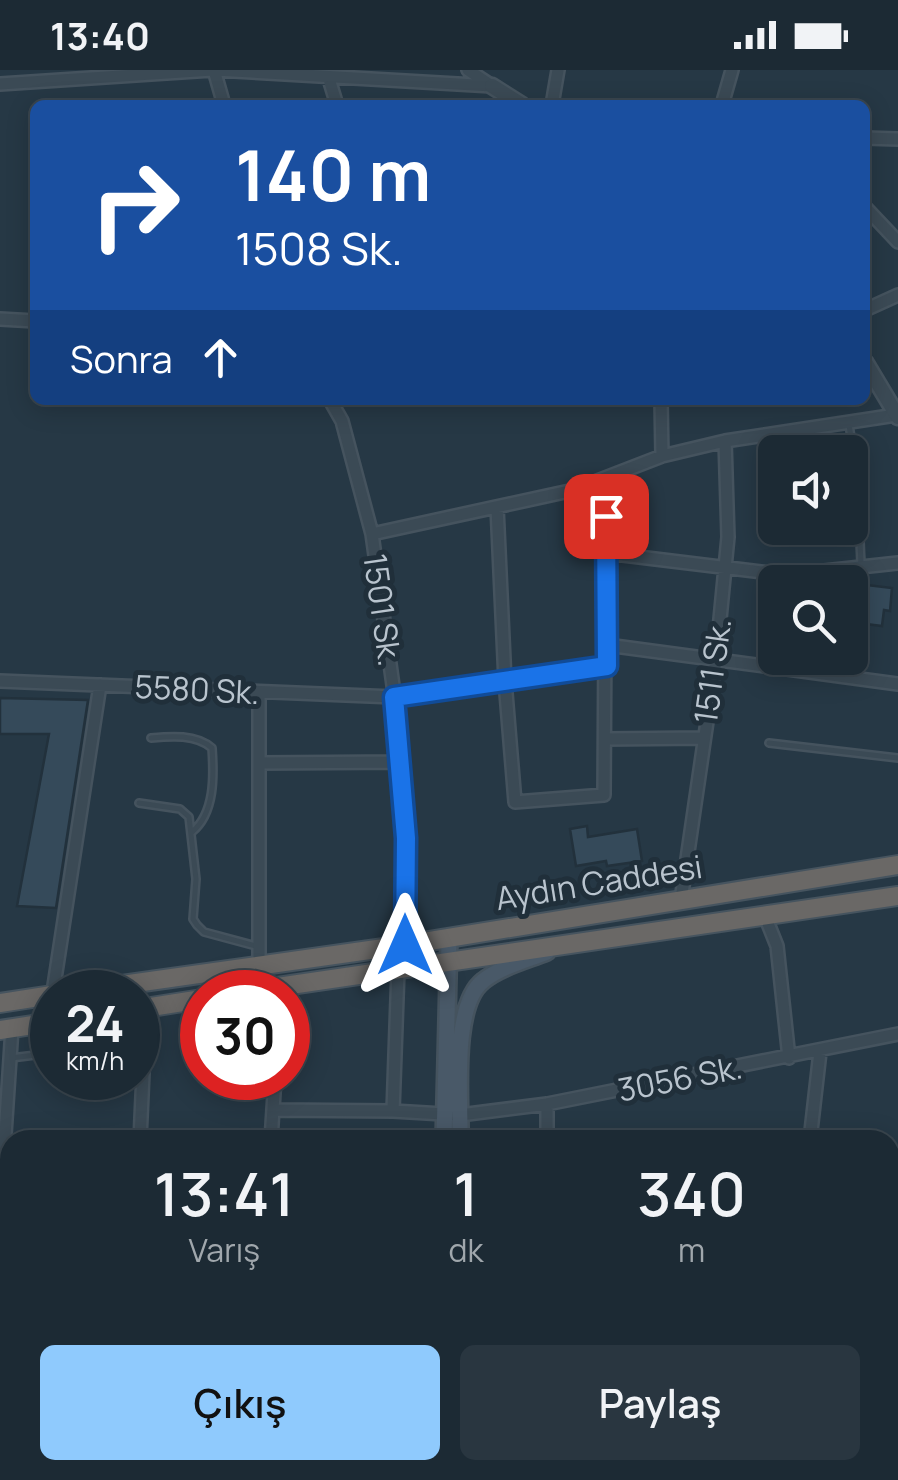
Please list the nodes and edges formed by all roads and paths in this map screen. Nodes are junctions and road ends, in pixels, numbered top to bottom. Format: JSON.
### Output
{"nodes":[{"id":1,"x":214,"y":70,"type":"edge"},
{"id":2,"x":468,"y":70,"type":"edge"},
{"id":3,"x":558,"y":70,"type":"edge"},
{"id":4,"x":732,"y":70,"type":"edge"},
{"id":5,"x":74,"y":74,"type":"edge"},
{"id":6,"x":328,"y":79,"type":"junction"},
{"id":7,"x":0,"y":84,"type":"edge"},
{"id":8,"x":492,"y":86,"type":"junction"},
{"id":9,"x":223,"y":100,"type":"edge"},
{"id":10,"x":335,"y":100,"type":"edge"},
{"id":11,"x":514,"y":100,"type":"edge"},
{"id":12,"x":553,"y":100,"type":"edge"},
{"id":13,"x":723,"y":100,"type":"edge"},
{"id":14,"x":870,"y":138,"type":"edge"},
{"id":15,"x":898,"y":139,"type":"edge"},
{"id":16,"x":870,"y":212,"type":"edge"},
{"id":17,"x":898,"y":242,"type":"edge"},
{"id":18,"x":898,"y":295,"type":"edge"},
{"id":19,"x":870,"y":308,"type":"edge"},
{"id":20,"x":0,"y":319,"type":"edge"},
{"id":21,"x":30,"y":321,"type":"edge"},
{"id":22,"x":870,"y":370,"type":"edge"},
{"id":23,"x":333,"y":405,"type":"edge"},
{"id":24,"x":662,"y":405,"type":"edge"},
{"id":25,"x":897,"y":416,"type":"edge"},
{"id":26,"x":849,"y":422,"type":"junction"},
{"id":27,"x":725,"y":441,"type":"junction"},
{"id":28,"x":662,"y":456,"type":"junction"},
{"id":29,"x":606,"y":478,"type":"junction"},
{"id":30,"x":497,"y":507,"type":"junction"},
{"id":31,"x":372,"y":534,"type":"junction"},
{"id":32,"x":606,"y":554,"type":"junction"},
{"id":33,"x":898,"y":562,"type":"edge"},
{"id":34,"x":861,"y":565,"type":"edge"},
{"id":35,"x":868,"y":565,"type":"edge"},
{"id":36,"x":725,"y":570,"type":"junction"},
{"id":37,"x":758,"y":573,"type":"edge"},
{"id":38,"x":607,"y":645,"type":"junction"},
{"id":39,"x":716,"y":660,"type":"junction"},
{"id":40,"x":607,"y":666,"type":"junction"},
{"id":41,"x":0,"y":680,"type":"edge"},
{"id":42,"x":505,"y":681,"type":"junction"},
{"id":43,"x":898,"y":684,"type":"edge"},
{"id":44,"x":100,"y":685,"type":"junction"},
{"id":45,"x":259,"y":694,"type":"junction"},
{"id":46,"x":394,"y":697,"type":"junction"},
{"id":47,"x":150,"y":738,"type":"dead end"},
{"id":48,"x":703,"y":738,"type":"junction"},
{"id":49,"x":605,"y":739,"type":"junction"},
{"id":50,"x":769,"y":743,"type":"dead end"},
{"id":51,"x":898,"y":758,"type":"edge"},
{"id":52,"x":401,"y":762,"type":"junction"},
{"id":53,"x":259,"y":763,"type":"junction"},
{"id":54,"x":139,"y":803,"type":"dead end"},
{"id":55,"x":192,"y":832,"type":"junction"},
{"id":56,"x":898,"y":865,"type":"edge"},
{"id":57,"x":898,"y":896,"type":"edge"},
{"id":58,"x":681,"y":900,"type":"junction"},
{"id":59,"x":765,"y":916,"type":"junction"},
{"id":60,"x":449,"y":938,"type":"junction"},
{"id":61,"x":405,"y":945,"type":"junction"},
{"id":62,"x":563,"y":945,"type":"junction"},
{"id":63,"x":259,"y":956,"type":"junction"},
{"id":64,"x":448,"y":962,"type":"junction"},
{"id":65,"x":56,"y":970,"type":"edge"},
{"id":66,"x":398,"y":970,"type":"junction"},
{"id":67,"x":160,"y":975,"type":"edge"},
{"id":68,"x":310,"y":985,"type":"edge"},
{"id":69,"x":30,"y":998,"type":"edge"},
{"id":70,"x":0,"y":1003,"type":"edge"},
{"id":71,"x":6,"y":1029,"type":"edge"},
{"id":72,"x":898,"y":1034,"type":"edge"},
{"id":73,"x":898,"y":1051,"type":"edge"},
{"id":74,"x":820,"y":1052,"type":"junction"},
{"id":75,"x":30,"y":1056,"type":"edge"},
{"id":76,"x":789,"y":1058,"type":"junction"},
{"id":77,"x":5,"y":1059,"type":"edge"},
{"id":78,"x":141,"y":1100,"type":"edge"},
{"id":79,"x":273,"y":1100,"type":"edge"},
{"id":80,"x":547,"y":1104,"type":"junction"},
{"id":81,"x":272,"y":1110,"type":"junction"},
{"id":82,"x":392,"y":1111,"type":"junction"},
{"id":83,"x":453,"y":1115,"type":"junction"},
{"id":84,"x":6,"y":1130,"type":"edge"},
{"id":85,"x":140,"y":1130,"type":"edge"},
{"id":86,"x":271,"y":1130,"type":"edge"},
{"id":87,"x":448,"y":1130,"type":"edge"},
{"id":88,"x":457,"y":1130,"type":"edge"},
{"id":89,"x":547,"y":1130,"type":"edge"},
{"id":90,"x":811,"y":1130,"type":"edge"}],
"edges":[{"from":1,"to":5,"type":"street"},
{"from":1,"to":6,"type":"street"},
{"from":1,"to":9,"type":"street"},
{"from":2,"to":8,"type":"street"},
{"from":3,"to":12,"type":"street"},
{"from":4,"to":13,"type":"street"},
{"from":5,"to":7,"type":"street"},
{"from":6,"to":8,"type":"street"},
{"from":6,"to":10,"type":"street"},
{"from":8,"to":11,"type":"street"},
{"from":14,"to":15,"type":"street"},
{"from":16,"to":17,"type":"street"},
{"from":18,"to":19,"type":"street"},
{"from":20,"to":21,"type":"street"},
{"from":22,"to":25,"type":"street"},
{"from":23,"to":31,"type":"street","name":"1501 Sk."},
{"from":24,"to":28,"type":"street"},
{"from":25,"to":26,"type":"street"},
{"from":26,"to":27,"type":"street"},
{"from":26,"to":34,"type":"lane"},
{"from":27,"to":28,"type":"street"},
{"from":27,"to":36,"type":"street","name":"1511 Sk."},
{"from":28,"to":29,"type":"street"},
{"from":29,"to":30,"type":"street"},
{"from":29,"to":32,"type":"street"},
{"from":30,"to":31,"type":"street"},
{"from":30,"to":42,"type":"street"},
{"from":31,"to":46,"type":"street","name":"1501 Sk."},
{"from":32,"to":36,"type":"street"},
{"from":32,"to":38,"type":"street"},
{"from":33,"to":35,"type":"street"},
{"from":36,"to":37,"type":"street"},
{"from":36,"to":39,"type":"street","name":"1511 Sk."},
{"from":38,"to":39,"type":"street"},
{"from":38,"to":40,"type":"street"},
{"from":39,"to":43,"type":"street"},
{"from":39,"to":48,"type":"street","name":"1511 Sk."},
{"from":40,"to":42,"type":"street","name":"5580 Sk."},
{"from":40,"to":49,"type":"street"},
{"from":41,"to":44,"type":"street","name":"5580 Sk."},
{"from":42,"to":46,"type":"street","name":"5580 Sk."},
{"from":42,"to":49,"type":"street"},
{"from":44,"to":45,"type":"street","name":"5580 Sk."},
{"from":44,"to":65,"type":"street"},
{"from":45,"to":46,"type":"street","name":"5580 Sk."},
{"from":45,"to":53,"type":"street"},
{"from":46,"to":52,"type":"street","name":"1501 Sk."},
{"from":47,"to":55,"type":"lane"},
{"from":48,"to":49,"type":"street"},
{"from":48,"to":58,"type":"street","name":"1511 Sk."},
{"from":50,"to":51,"type":"lane"},
{"from":52,"to":53,"type":"street"},
{"from":52,"to":61,"type":"street","name":"1501 Sk."},
{"from":53,"to":63,"type":"street"},
{"from":54,"to":55,"type":"lane"},
{"from":55,"to":63,"type":"lane"},
{"from":56,"to":58,"type":"highway","name":"Aydın Caddesi"},
{"from":57,"to":59,"type":"highway","name":"Aydın Caddesi"},
{"from":58,"to":60,"type":"highway","name":"Aydın Caddesi"},
{"from":59,"to":62,"type":"highway","name":"Aydın Caddesi"},
{"from":59,"to":76,"type":"street"},
{"from":60,"to":61,"type":"highway","name":"Aydın Caddesi"},
{"from":60,"to":64,"type":"main road"},
{"from":61,"to":63,"type":"highway","name":"Aydın Caddesi"},
{"from":62,"to":64,"type":"highway","name":"Aydın Caddesi"},
{"from":62,"to":83,"type":"main road"},
{"from":63,"to":67,"type":"highway","name":"Aydın Caddesi"},
{"from":64,"to":66,"type":"highway","name":"Aydın Caddesi"},
{"from":64,"to":83,"type":"main road"},
{"from":66,"to":68,"type":"highway","name":"Aydın Caddesi"},
{"from":66,"to":82,"type":"street"},
{"from":69,"to":70,"type":"highway"},
{"from":71,"to":77,"type":"street"},
{"from":72,"to":73,"type":"street"},
{"from":72,"to":74,"type":"street","name":"3056 Sk."},
{"from":74,"to":76,"type":"street","name":"3056 Sk."},
{"from":74,"to":90,"type":"street"},
{"from":75,"to":77,"type":"lane"},
{"from":76,"to":80,"type":"street","name":"3056 Sk."},
{"from":77,"to":84,"type":"street"},
{"from":78,"to":85,"type":"street"},
{"from":79,"to":81,"type":"street"},
{"from":80,"to":83,"type":"street","name":"3056 Sk."},
{"from":80,"to":89,"type":"street"},
{"from":81,"to":82,"type":"street","name":"3056 Sk."},
{"from":81,"to":86,"type":"street"},
{"from":82,"to":83,"type":"street","name":"3056 Sk."},
{"from":83,"to":87,"type":"main road"},
{"from":83,"to":88,"type":"main road"}]}
